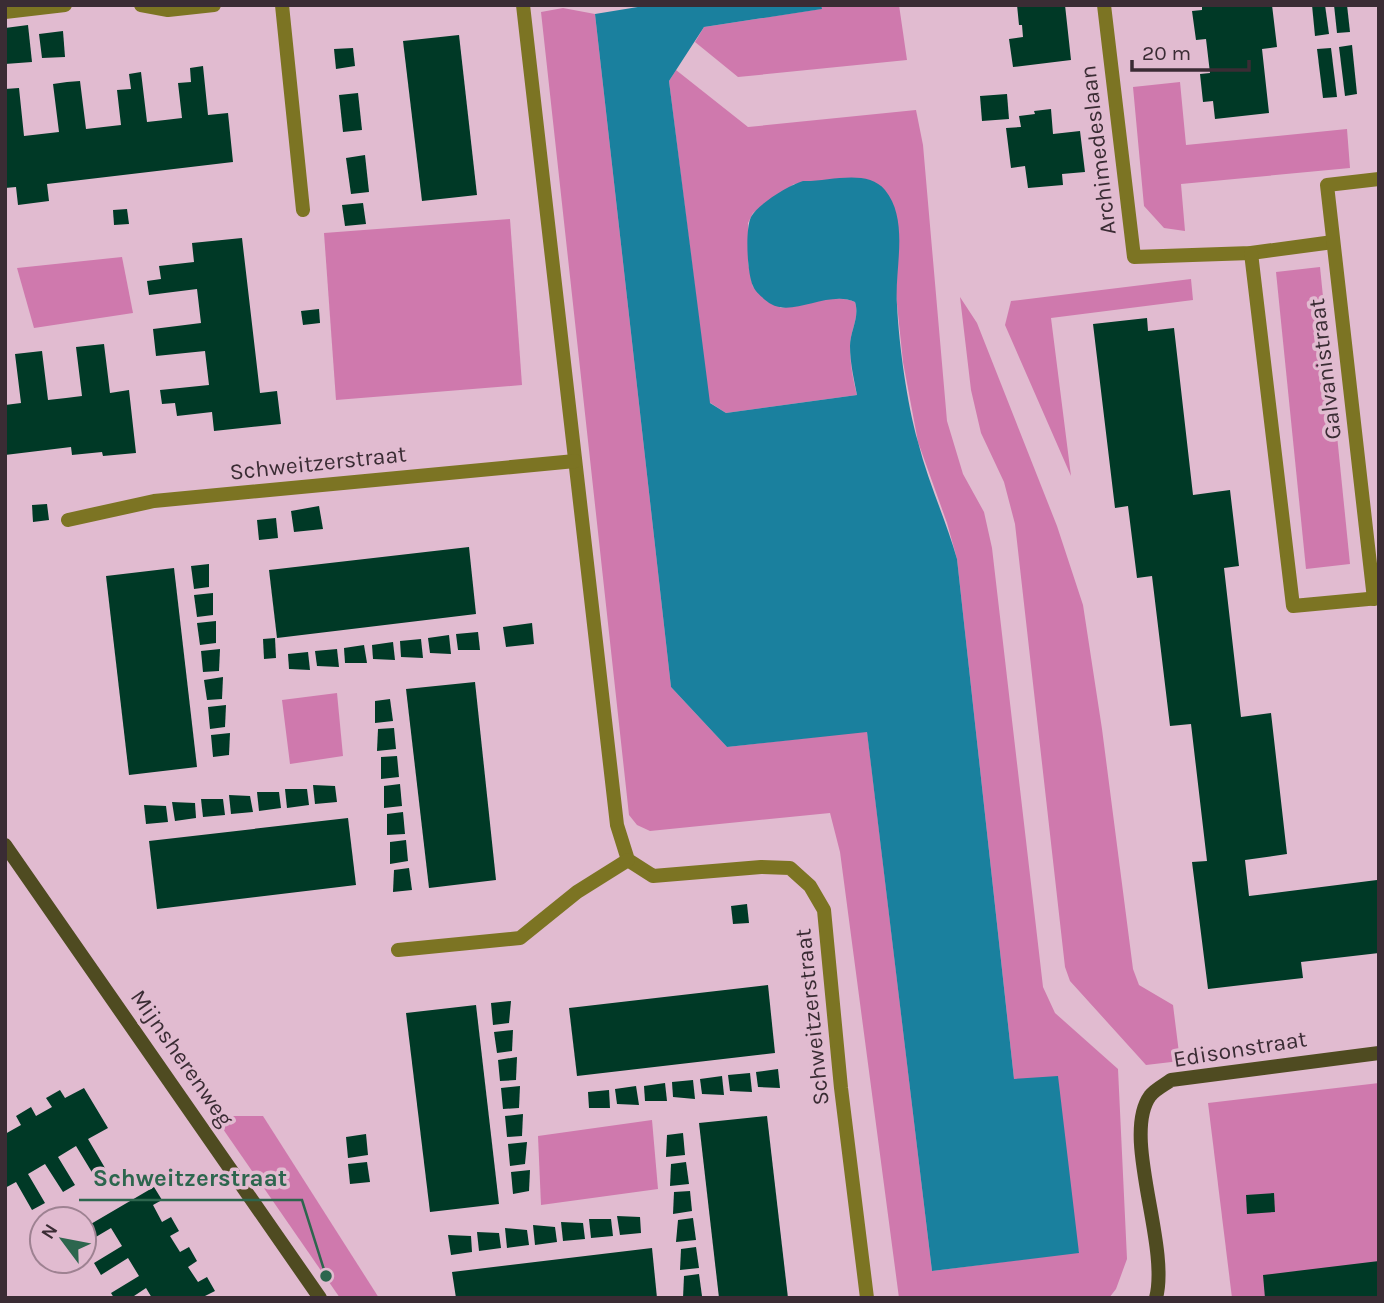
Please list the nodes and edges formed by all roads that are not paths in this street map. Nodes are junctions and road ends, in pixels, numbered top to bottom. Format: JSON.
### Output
{"nodes":[{"id":1,"x":65,"y":5,"type":"edge"},
{"id":2,"x":141,"y":5,"type":"edge"},
{"id":3,"x":214,"y":5,"type":"edge"},
{"id":4,"x":282,"y":5,"type":"edge"},
{"id":5,"x":523,"y":5,"type":"edge"},
{"id":6,"x":1104,"y":5,"type":"edge"},
{"id":7,"x":5,"y":12,"type":"edge"},
{"id":8,"x":1379,"y":179,"type":"edge"},
{"id":9,"x":303,"y":210,"type":"dead end"},
{"id":10,"x":1333,"y":242,"type":"junction"},
{"id":11,"x":1251,"y":253,"type":"junction"},
{"id":12,"x":575,"y":461,"type":"junction"},
{"id":13,"x":68,"y":520,"type":"dead end"},
{"id":14,"x":1376,"y":599,"type":"edge"},
{"id":15,"x":5,"y":845,"type":"edge"},
{"id":16,"x":628,"y":860,"type":"junction"},
{"id":17,"x":398,"y":950,"type":"dead end"},
{"id":18,"x":1379,"y":1053,"type":"edge"},
{"id":19,"x":320,"y":1298,"type":"edge"},
{"id":20,"x":867,"y":1298,"type":"edge"},
{"id":21,"x":1156,"y":1298,"type":"edge"}],
"edges":[{"from":1,"to":7,"type":"street"},
{"from":2,"to":3,"type":"street"},
{"from":4,"to":9,"type":"street"},
{"from":5,"to":12,"type":"street"},
{"from":6,"to":11,"type":"street","name":"Archimedeslaan"},
{"from":8,"to":10,"type":"street","name":"Galvanistraat"},
{"from":10,"to":11,"type":"street","name":"Archimedeslaan"},
{"from":10,"to":14,"type":"street","name":"Galvanistraat"},
{"from":11,"to":14,"type":"street","name":"Galvanistraat"},
{"from":12,"to":13,"type":"street","name":"Schweitzerstraat"},
{"from":12,"to":16,"type":"street"},
{"from":15,"to":19,"type":"street","name":"Mijnsherenweg"},
{"from":16,"to":17,"type":"street"},
{"from":16,"to":20,"type":"street","name":"Schweitzerstraat"},
{"from":18,"to":21,"type":"street","name":"Edisonstraat"}]}
